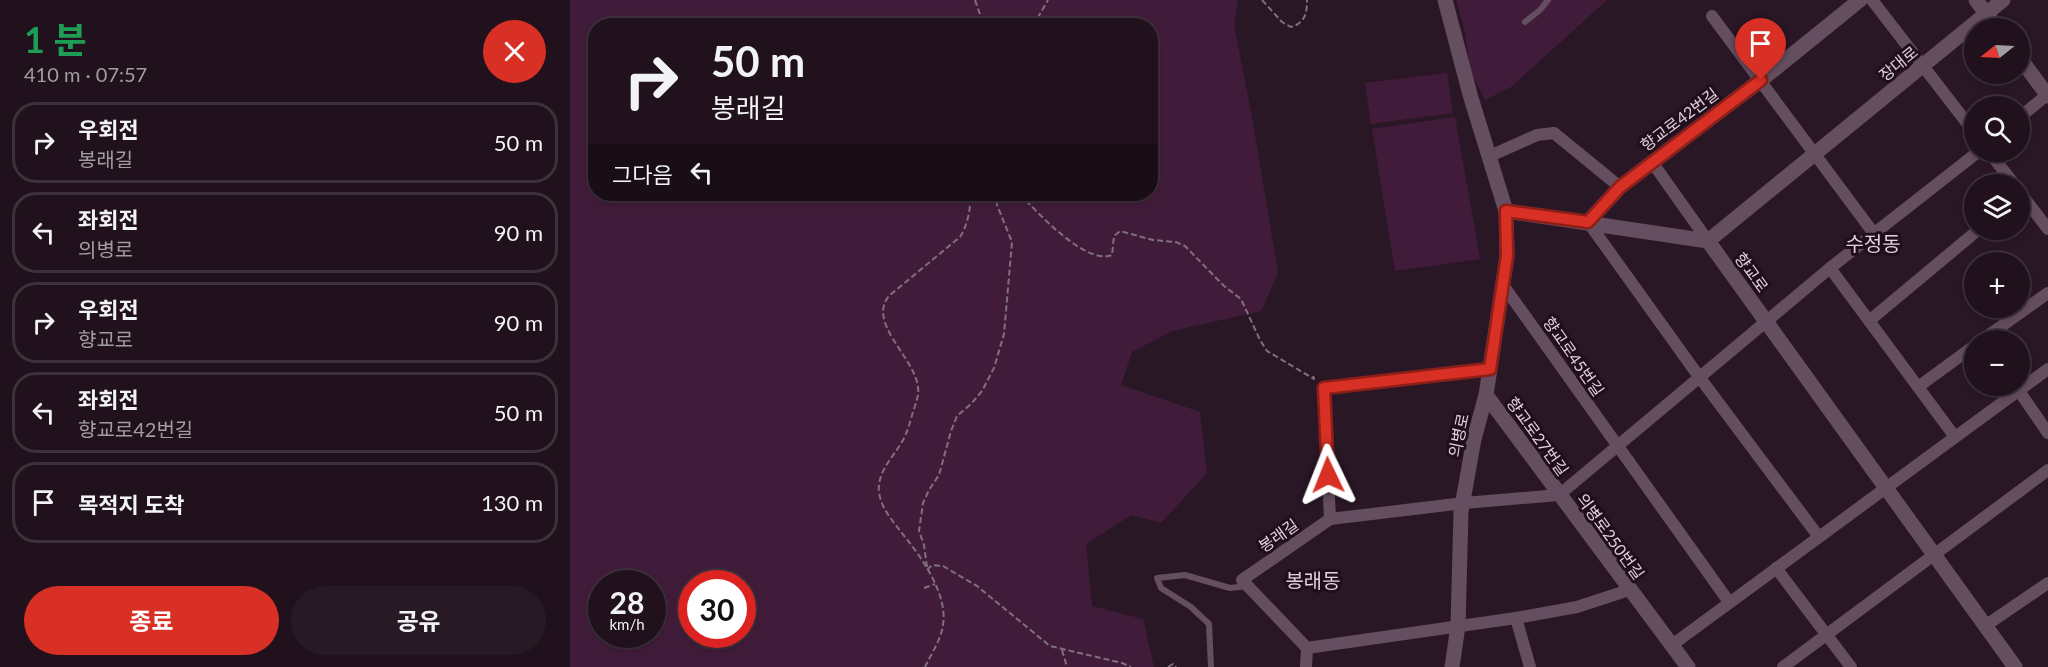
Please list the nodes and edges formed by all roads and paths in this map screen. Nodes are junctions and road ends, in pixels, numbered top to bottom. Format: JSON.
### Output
{"nodes":[{"id":1,"x":975,"y":0,"type":"edge"},
{"id":2,"x":1048,"y":0,"type":"edge"},
{"id":3,"x":1262,"y":0,"type":"edge"},
{"id":4,"x":1307,"y":0,"type":"edge"},
{"id":5,"x":1445,"y":0,"type":"edge"},
{"id":6,"x":1548,"y":0,"type":"edge"},
{"id":7,"x":1860,"y":0,"type":"edge"},
{"id":8,"x":1872,"y":0,"type":"edge"},
{"id":9,"x":1976,"y":0,"type":"edge"},
{"id":10,"x":2004,"y":0,"type":"edge"},
{"id":11,"x":1986,"y":14,"type":"junction"},
{"id":12,"x":1712,"y":16,"type":"dead end"},
{"id":13,"x":981,"y":18,"type":"edge"},
{"id":14,"x":1038,"y":18,"type":"edge"},
{"id":15,"x":1989,"y":18,"type":"edge"},
{"id":16,"x":1526,"y":22,"type":"dead end"},
{"id":17,"x":1923,"y":66,"type":"junction"},
{"id":18,"x":2030,"y":71,"type":"edge"},
{"id":19,"x":1761,"y":80,"type":"junction"},
{"id":20,"x":2048,"y":95,"type":"edge"},
{"id":21,"x":2030,"y":109,"type":"edge"},
{"id":22,"x":1964,"y":119,"type":"edge"},
{"id":23,"x":1815,"y":153,"type":"junction"},
{"id":24,"x":1490,"y":156,"type":"junction"},
{"id":25,"x":1652,"y":162,"type":"junction"},
{"id":26,"x":1966,"y":162,"type":"edge"},
{"id":27,"x":1620,"y":187,"type":"junction"},
{"id":28,"x":970,"y":201,"type":"edge"},
{"id":29,"x":997,"y":201,"type":"edge"},
{"id":30,"x":1027,"y":201,"type":"edge"},
{"id":31,"x":2030,"y":206,"type":"edge"},
{"id":32,"x":1506,"y":211,"type":"junction"},
{"id":33,"x":1588,"y":222,"type":"junction"},
{"id":34,"x":2048,"y":229,"type":"edge"},
{"id":35,"x":1875,"y":235,"type":"junction"},
{"id":36,"x":1966,"y":240,"type":"edge"},
{"id":37,"x":1708,"y":241,"type":"junction"},
{"id":38,"x":1830,"y":268,"type":"junction"},
{"id":39,"x":1503,"y":285,"type":"junction"},
{"id":40,"x":2048,"y":293,"type":"edge"},
{"id":41,"x":1869,"y":321,"type":"junction"},
{"id":42,"x":1766,"y":322,"type":"junction"},
{"id":43,"x":1996,"y":330,"type":"edge"},
{"id":44,"x":1964,"y":353,"type":"edge"},
{"id":45,"x":1490,"y":369,"type":"junction"},
{"id":46,"x":2048,"y":369,"type":"edge"},
{"id":47,"x":1313,"y":375,"type":"dead end"},
{"id":48,"x":1700,"y":378,"type":"junction"},
{"id":49,"x":2030,"y":383,"type":"edge"},
{"id":50,"x":1918,"y":387,"type":"junction"},
{"id":51,"x":1486,"y":395,"type":"junction"},
{"id":52,"x":2012,"y":396,"type":"edge"},
{"id":53,"x":2022,"y":396,"type":"edge"},
{"id":54,"x":2048,"y":433,"type":"edge"},
{"id":55,"x":1955,"y":437,"type":"junction"},
{"id":56,"x":1617,"y":447,"type":"junction"},
{"id":57,"x":2048,"y":470,"type":"edge"},
{"id":58,"x":1886,"y":488,"type":"junction"},
{"id":59,"x":1559,"y":495,"type":"junction"},
{"id":60,"x":1464,"y":503,"type":"junction"},
{"id":61,"x":1330,"y":519,"type":"junction"},
{"id":62,"x":1819,"y":537,"type":"junction"},
{"id":63,"x":1933,"y":554,"type":"junction"},
{"id":64,"x":1776,"y":568,"type":"junction"},
{"id":65,"x":927,"y":570,"type":"junction"},
{"id":66,"x":936,"y":583,"type":"junction"},
{"id":67,"x":2048,"y":583,"type":"edge"},
{"id":68,"x":1248,"y":586,"type":"junction"},
{"id":69,"x":924,"y":588,"type":"dead end"},
{"id":70,"x":1629,"y":590,"type":"junction"},
{"id":71,"x":1729,"y":602,"type":"junction"},
{"id":72,"x":1516,"y":618,"type":"junction"},
{"id":73,"x":1458,"y":626,"type":"junction"},
{"id":74,"x":1985,"y":626,"type":"junction"},
{"id":75,"x":1827,"y":633,"type":"junction"},
{"id":76,"x":1671,"y":645,"type":"junction"},
{"id":77,"x":1061,"y":648,"type":"junction"},
{"id":78,"x":1307,"y":648,"type":"junction"},
{"id":79,"x":2017,"y":666,"type":"edge"},
{"id":80,"x":925,"y":667,"type":"edge"},
{"id":81,"x":1067,"y":667,"type":"edge"},
{"id":82,"x":1131,"y":667,"type":"edge"},
{"id":83,"x":1168,"y":667,"type":"edge"},
{"id":84,"x":1176,"y":667,"type":"edge"},
{"id":85,"x":1210,"y":667,"type":"edge"},
{"id":86,"x":1306,"y":667,"type":"edge"},
{"id":87,"x":1452,"y":667,"type":"edge"},
{"id":88,"x":1530,"y":667,"type":"edge"},
{"id":89,"x":1688,"y":667,"type":"edge"},
{"id":90,"x":1783,"y":667,"type":"edge"},
{"id":91,"x":1851,"y":667,"type":"edge"}],
"edges":[{"from":1,"to":13,"type":"path"},
{"from":2,"to":14,"type":"path"},
{"from":3,"to":4,"type":"path"},
{"from":5,"to":24,"type":"street"},
{"from":6,"to":16,"type":"lane"},
{"from":7,"to":19,"type":"street","name":"향교로42번길"},
{"from":8,"to":17,"type":"street"},
{"from":9,"to":11,"type":"street"},
{"from":10,"to":11,"type":"street","name":"장대로"},
{"from":11,"to":15,"type":"street"},
{"from":11,"to":17,"type":"street","name":"장대로"},
{"from":12,"to":19,"type":"street"},
{"from":17,"to":22,"type":"street"},
{"from":17,"to":23,"type":"street","name":"장대로"},
{"from":18,"to":20,"type":"street"},
{"from":19,"to":23,"type":"street"},
{"from":19,"to":25,"type":"street","name":"향교로42번길"},
{"from":20,"to":21,"type":"street"},
{"from":23,"to":35,"type":"street"},
{"from":23,"to":37,"type":"street","name":"장대로"},
{"from":24,"to":27,"type":"street"},
{"from":24,"to":32,"type":"street"},
{"from":25,"to":27,"type":"street","name":"향교로42번길"},
{"from":25,"to":37,"type":"street"},
{"from":26,"to":35,"type":"street","name":"향교로27번길"},
{"from":27,"to":33,"type":"street","name":"향교로42번길"},
{"from":28,"to":65,"type":"path"},
{"from":29,"to":65,"type":"path"},
{"from":30,"to":47,"type":"path"},
{"from":31,"to":34,"type":"street"},
{"from":32,"to":33,"type":"street"},
{"from":32,"to":39,"type":"street","name":"의병로"},
{"from":33,"to":37,"type":"street"},
{"from":33,"to":48,"type":"street"},
{"from":35,"to":38,"type":"street","name":"향교로27번길"},
{"from":36,"to":41,"type":"street"},
{"from":37,"to":42,"type":"street","name":"향교로"},
{"from":38,"to":41,"type":"street"},
{"from":38,"to":42,"type":"street","name":"향교로27번길"},
{"from":39,"to":45,"type":"street","name":"의병로"},
{"from":39,"to":56,"type":"street","name":"향교로45번길"},
{"from":40,"to":43,"type":"street"},
{"from":41,"to":50,"type":"street"},
{"from":42,"to":48,"type":"street","name":"향교로27번길"},
{"from":42,"to":58,"type":"street","name":"향교로"},
{"from":44,"to":50,"type":"street"},
{"from":45,"to":51,"type":"street","name":"의병로"},
{"from":45,"to":61,"type":"street"},
{"from":46,"to":49,"type":"street"},
{"from":48,"to":56,"type":"street","name":"향교로27번길"},
{"from":48,"to":62,"type":"street"},
{"from":50,"to":55,"type":"street"},
{"from":51,"to":59,"type":"street","name":"향교로27번길"},
{"from":51,"to":60,"type":"street","name":"의병로"},
{"from":52,"to":55,"type":"street"},
{"from":53,"to":54,"type":"street"},
{"from":55,"to":58,"type":"street"},
{"from":56,"to":59,"type":"street","name":"향교로27번길"},
{"from":56,"to":71,"type":"street"},
{"from":57,"to":63,"type":"street"},
{"from":58,"to":62,"type":"street"},
{"from":58,"to":63,"type":"street","name":"향교로"},
{"from":59,"to":60,"type":"street","name":"의병로250번길"},
{"from":59,"to":70,"type":"street","name":"의병로250번길"},
{"from":60,"to":61,"type":"street","name":"의병로250번길"},
{"from":60,"to":73,"type":"street","name":"의병로"},
{"from":61,"to":68,"type":"street","name":"봉래길"},
{"from":62,"to":64,"type":"street"},
{"from":63,"to":74,"type":"street","name":"향교로"},
{"from":63,"to":75,"type":"street"},
{"from":64,"to":71,"type":"street"},
{"from":64,"to":75,"type":"street"},
{"from":65,"to":66,"type":"path"},
{"from":65,"to":77,"type":"path"},
{"from":66,"to":69,"type":"path"},
{"from":66,"to":80,"type":"path"},
{"from":67,"to":74,"type":"street"},
{"from":68,"to":78,"type":"street"},
{"from":68,"to":85,"type":"lane"},
{"from":70,"to":72,"type":"street"},
{"from":70,"to":76,"type":"street","name":"의병로250번길"},
{"from":71,"to":76,"type":"street"},
{"from":72,"to":73,"type":"street"},
{"from":72,"to":88,"type":"street"},
{"from":73,"to":78,"type":"street"},
{"from":73,"to":87,"type":"street","name":"의병로"},
{"from":74,"to":79,"type":"street","name":"향교로"},
{"from":75,"to":90,"type":"street"},
{"from":75,"to":91,"type":"street"},
{"from":76,"to":89,"type":"street","name":"의병로250번길"},
{"from":77,"to":81,"type":"path"},
{"from":77,"to":82,"type":"path"},
{"from":78,"to":86,"type":"street"},
{"from":83,"to":84,"type":"path"}]}
